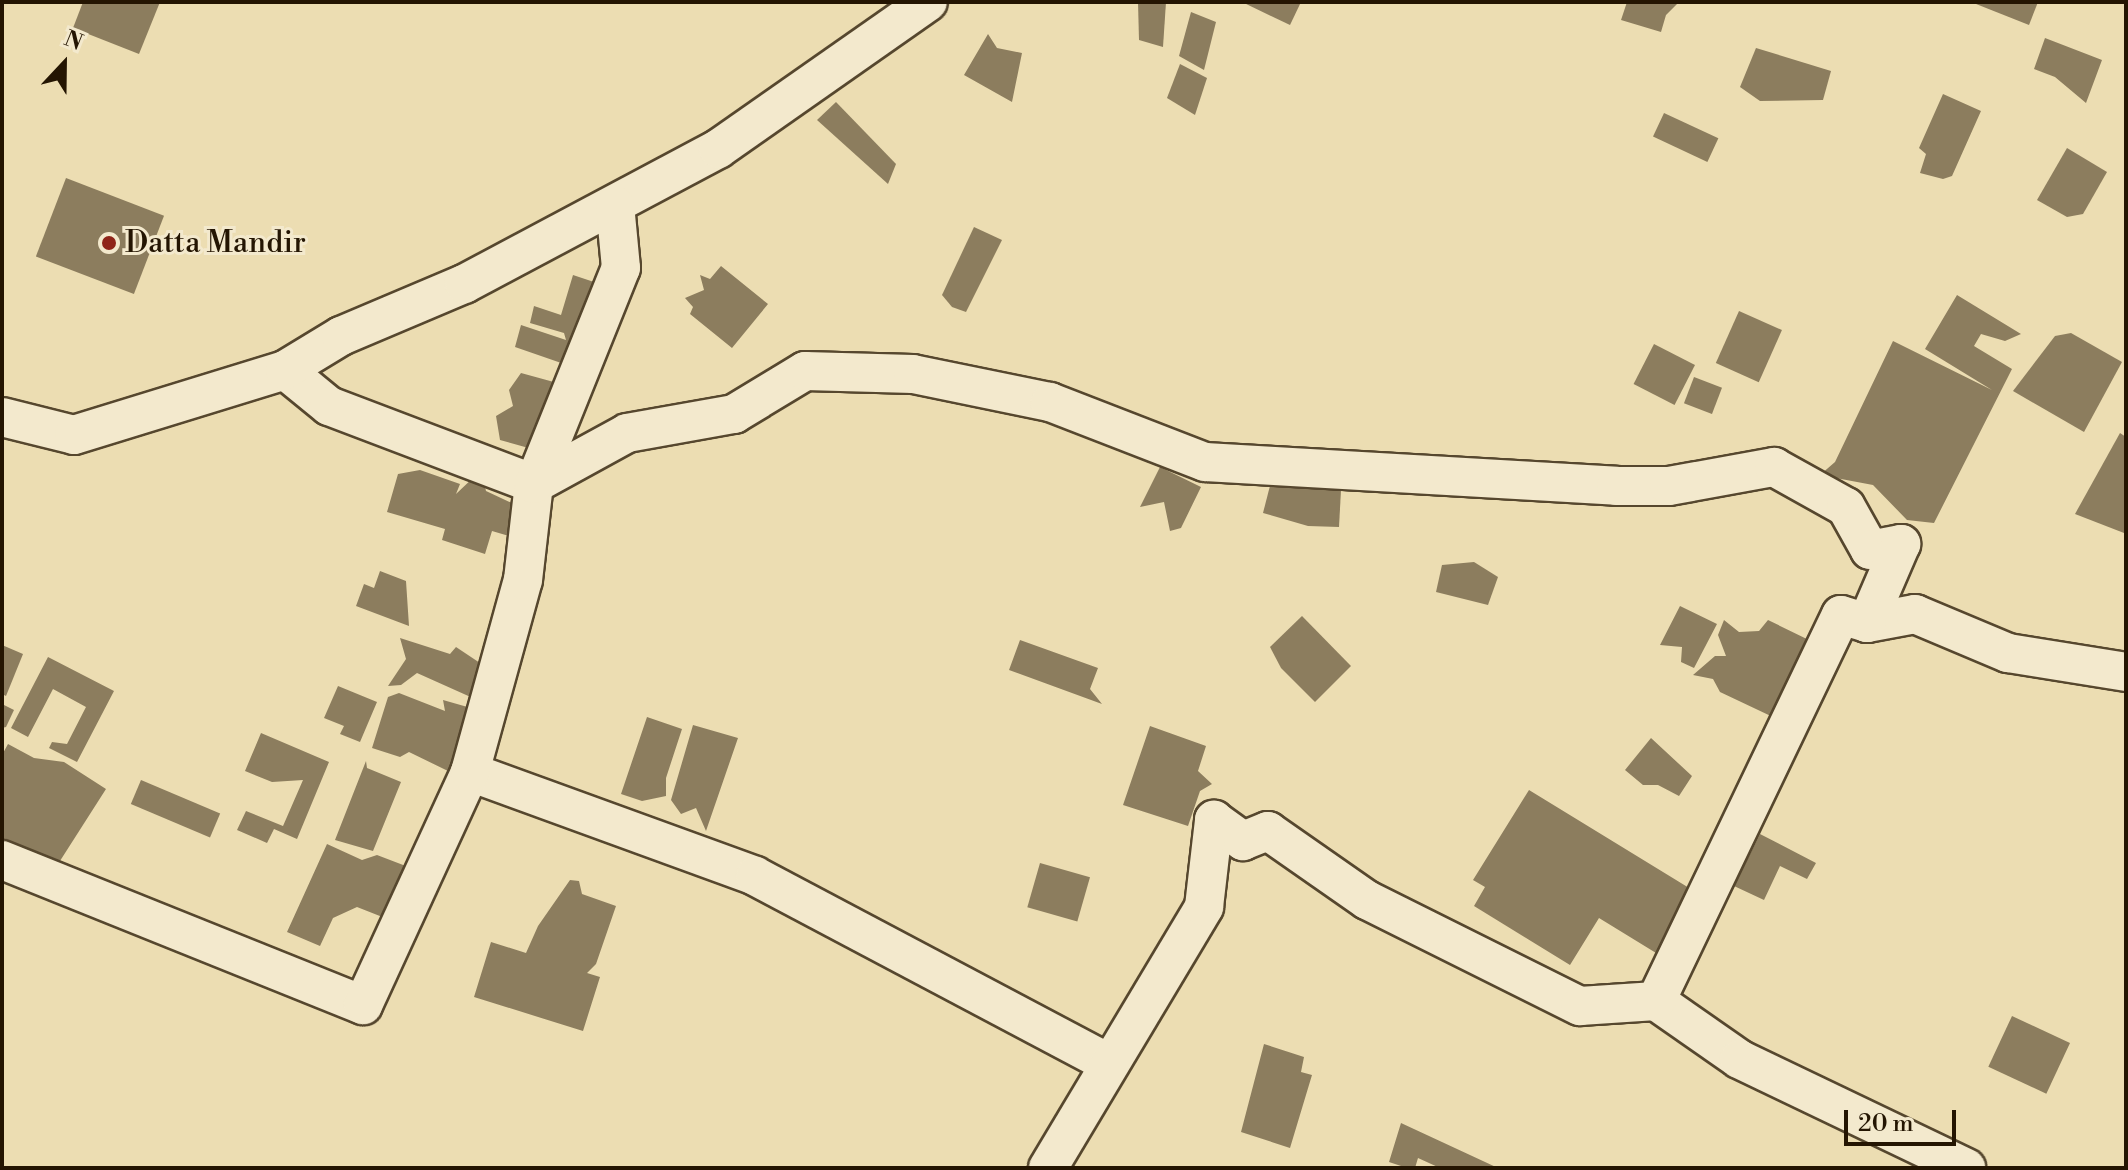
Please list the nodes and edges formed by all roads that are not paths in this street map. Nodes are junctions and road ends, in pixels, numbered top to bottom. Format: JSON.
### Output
{"nodes":[{"id":1,"x":928,"y":2,"type":"edge"},
{"id":2,"x":615,"y":205,"type":"junction"},
{"id":3,"x":285,"y":370,"type":"junction"},
{"id":4,"x":2,"y":417,"type":"edge"},
{"id":5,"x":534,"y":484,"type":"junction"},
{"id":6,"x":1867,"y":623,"type":"junction"},
{"id":7,"x":2126,"y":672,"type":"edge"},
{"id":8,"x":470,"y":772,"type":"junction"},
{"id":9,"x":2,"y":860,"type":"edge"},
{"id":10,"x":1656,"y":1001,"type":"junction"},
{"id":11,"x":1108,"y":1063,"type":"junction"},
{"id":12,"x":1048,"y":1168,"type":"edge"},
{"id":13,"x":1966,"y":1168,"type":"edge"}],
"edges":[{"from":1,"to":2,"type":"street"},
{"from":2,"to":3,"type":"street"},
{"from":2,"to":5,"type":"street"},
{"from":3,"to":4,"type":"street"},
{"from":3,"to":5,"type":"street"},
{"from":5,"to":6,"type":"street"},
{"from":5,"to":8,"type":"street"},
{"from":6,"to":7,"type":"street"},
{"from":6,"to":10,"type":"street"},
{"from":8,"to":9,"type":"street"},
{"from":8,"to":11,"type":"street"},
{"from":10,"to":11,"type":"street"},
{"from":10,"to":13,"type":"street"},
{"from":11,"to":12,"type":"street"}]}
